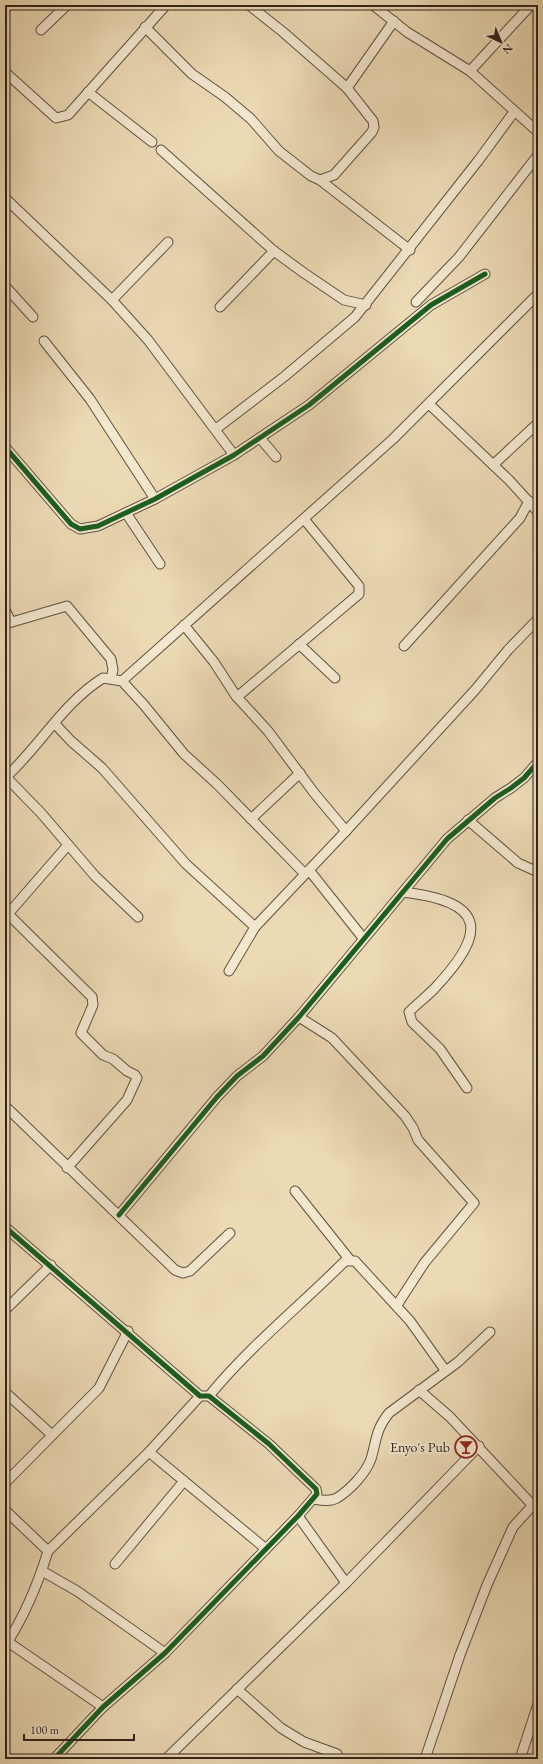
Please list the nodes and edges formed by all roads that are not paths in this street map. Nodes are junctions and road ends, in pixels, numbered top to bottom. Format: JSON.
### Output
{"nodes":[{"id":1,"x":166,"y":5,"type":"edge"},
{"id":2,"x":249,"y":5,"type":"edge"},
{"id":3,"x":373,"y":5,"type":"edge"},
{"id":4,"x":531,"y":5,"type":"edge"},
{"id":5,"x":60,"y":7,"type":"edge"},
{"id":6,"x":394,"y":21,"type":"junction"},
{"id":7,"x":145,"y":27,"type":"junction"},
{"id":8,"x":41,"y":30,"type":"dead end"},
{"id":9,"x":470,"y":71,"type":"junction"},
{"id":10,"x":5,"y":72,"type":"edge"},
{"id":11,"x":348,"y":88,"type":"junction"},
{"id":12,"x":88,"y":92,"type":"junction"},
{"id":13,"x":514,"y":112,"type":"junction"},
{"id":14,"x":538,"y":132,"type":"edge"},
{"id":15,"x":152,"y":142,"type":"dead end"},
{"id":16,"x":161,"y":150,"type":"dead end"},
{"id":17,"x":538,"y":155,"type":"edge"},
{"id":18,"x":320,"y":180,"type":"junction"},
{"id":19,"x":5,"y":198,"type":"edge"},
{"id":20,"x":168,"y":242,"type":"dead end"},
{"id":21,"x":410,"y":250,"type":"junction"},
{"id":22,"x":274,"y":251,"type":"junction"},
{"id":23,"x":485,"y":274,"type":"dead end"},
{"id":24,"x":5,"y":286,"type":"edge"},
{"id":25,"x":538,"y":294,"type":"edge"},
{"id":26,"x":112,"y":300,"type":"junction"},
{"id":27,"x":344,"y":300,"type":"junction"},
{"id":28,"x":416,"y":302,"type":"dead end"},
{"id":29,"x":366,"y":305,"type":"junction"},
{"id":30,"x":220,"y":307,"type":"dead end"},
{"id":31,"x":33,"y":317,"type":"dead end"},
{"id":32,"x":355,"y":317,"type":"junction"},
{"id":33,"x":44,"y":341,"type":"dead end"},
{"id":34,"x":429,"y":404,"type":"junction"},
{"id":35,"x":538,"y":423,"type":"edge"},
{"id":36,"x":216,"y":429,"type":"junction"},
{"id":37,"x":260,"y":438,"type":"junction"},
{"id":38,"x":5,"y":447,"type":"edge"},
{"id":39,"x":234,"y":455,"type":"junction"},
{"id":40,"x":276,"y":457,"type":"dead end"},
{"id":41,"x":492,"y":464,"type":"junction"},
{"id":42,"x":155,"y":499,"type":"junction"},
{"id":43,"x":528,"y":501,"type":"junction"},
{"id":44,"x":126,"y":512,"type":"junction"},
{"id":45,"x":538,"y":512,"type":"edge"},
{"id":46,"x":304,"y":519,"type":"junction"},
{"id":47,"x":160,"y":564,"type":"dead end"},
{"id":48,"x":5,"y":610,"type":"edge"},
{"id":49,"x":538,"y":619,"type":"edge"},
{"id":50,"x":8,"y":623,"type":"edge"},
{"id":51,"x":184,"y":626,"type":"junction"},
{"id":52,"x":299,"y":644,"type":"junction"},
{"id":53,"x":404,"y":646,"type":"dead end"},
{"id":54,"x":111,"y":678,"type":"junction"},
{"id":55,"x":335,"y":678,"type":"dead end"},
{"id":56,"x":122,"y":682,"type":"junction"},
{"id":57,"x":237,"y":697,"type":"junction"},
{"id":58,"x":55,"y":724,"type":"junction"},
{"id":59,"x":538,"y":762,"type":"edge"},
{"id":60,"x":300,"y":773,"type":"junction"},
{"id":61,"x":6,"y":778,"type":"edge"},
{"id":62,"x":251,"y":819,"type":"junction"},
{"id":63,"x":468,"y":820,"type":"junction"},
{"id":64,"x":346,"y":831,"type":"junction"},
{"id":65,"x":68,"y":845,"type":"junction"},
{"id":66,"x":307,"y":872,"type":"junction"},
{"id":67,"x":538,"y":872,"type":"edge"},
{"id":68,"x":403,"y":892,"type":"junction"},
{"id":69,"x":6,"y":913,"type":"edge"},
{"id":70,"x":138,"y":917,"type":"dead end"},
{"id":71,"x":255,"y":927,"type":"junction"},
{"id":72,"x":363,"y":938,"type":"junction"},
{"id":73,"x":230,"y":971,"type":"dead end"},
{"id":74,"x":299,"y":1017,"type":"junction"},
{"id":75,"x":467,"y":1088,"type":"dead end"},
{"id":76,"x":5,"y":1106,"type":"edge"},
{"id":77,"x":67,"y":1168,"type":"junction"},
{"id":78,"x":295,"y":1191,"type":"dead end"},
{"id":79,"x":119,"y":1215,"type":"junction"},
{"id":80,"x":5,"y":1227,"type":"edge"},
{"id":81,"x":230,"y":1233,"type":"dead end"},
{"id":82,"x":350,"y":1260,"type":"junction"},
{"id":83,"x":51,"y":1265,"type":"junction"},
{"id":84,"x":397,"y":1305,"type":"junction"},
{"id":85,"x":5,"y":1310,"type":"edge"},
{"id":86,"x":128,"y":1331,"type":"junction"},
{"id":87,"x":490,"y":1332,"type":"dead end"},
{"id":88,"x":445,"y":1370,"type":"junction"},
{"id":89,"x":419,"y":1390,"type":"junction"},
{"id":90,"x":5,"y":1392,"type":"edge"},
{"id":91,"x":204,"y":1396,"type":"junction"},
{"id":92,"x":52,"y":1435,"type":"junction"},
{"id":93,"x":479,"y":1446,"type":"junction"},
{"id":94,"x":149,"y":1452,"type":"junction"},
{"id":95,"x":184,"y":1481,"type":"junction"},
{"id":96,"x":5,"y":1483,"type":"edge"},
{"id":97,"x":313,"y":1499,"type":"junction"},
{"id":98,"x":536,"y":1506,"type":"edge"},
{"id":99,"x":5,"y":1510,"type":"edge"},
{"id":100,"x":298,"y":1516,"type":"junction"},
{"id":101,"x":266,"y":1549,"type":"junction"},
{"id":102,"x":48,"y":1551,"type":"junction"},
{"id":103,"x":115,"y":1564,"type":"dead end"},
{"id":104,"x":42,"y":1571,"type":"junction"},
{"id":105,"x":346,"y":1583,"type":"junction"},
{"id":106,"x":6,"y":1644,"type":"edge"},
{"id":107,"x":165,"y":1652,"type":"junction"},
{"id":108,"x":237,"y":1689,"type":"junction"},
{"id":109,"x":538,"y":1704,"type":"edge"},
{"id":110,"x":103,"y":1707,"type":"junction"},
{"id":111,"x":337,"y":1754,"type":"dead end"},
{"id":112,"x":54,"y":1759,"type":"edge"},
{"id":113,"x":166,"y":1759,"type":"edge"},
{"id":114,"x":425,"y":1759,"type":"edge"},
{"id":115,"x":520,"y":1759,"type":"edge"}],
"edges":[{"from":1,"to":7,"type":"street"},
{"from":2,"to":11,"type":"street"},
{"from":3,"to":6,"type":"street"},
{"from":4,"to":9,"type":"street"},
{"from":5,"to":8,"type":"street"},
{"from":6,"to":9,"type":"street"},
{"from":6,"to":11,"type":"street"},
{"from":7,"to":12,"type":"street"},
{"from":7,"to":18,"type":"street"},
{"from":9,"to":13,"type":"street"},
{"from":10,"to":12,"type":"street"},
{"from":11,"to":18,"type":"street"},
{"from":12,"to":15,"type":"street"},
{"from":13,"to":14,"type":"street"},
{"from":13,"to":21,"type":"street"},
{"from":16,"to":22,"type":"street"},
{"from":17,"to":28,"type":"street"},
{"from":18,"to":21,"type":"street"},
{"from":19,"to":26,"type":"street"},
{"from":20,"to":26,"type":"street"},
{"from":21,"to":29,"type":"street"},
{"from":22,"to":27,"type":"street"},
{"from":22,"to":30,"type":"street"},
{"from":23,"to":37,"type":"street"},
{"from":24,"to":31,"type":"street"},
{"from":25,"to":34,"type":"street"},
{"from":26,"to":36,"type":"street"},
{"from":27,"to":29,"type":"street"},
{"from":27,"to":32,"type":"street"},
{"from":29,"to":32,"type":"street"},
{"from":32,"to":36,"type":"street"},
{"from":33,"to":42,"type":"street"},
{"from":34,"to":41,"type":"street"},
{"from":34,"to":46,"type":"street"},
{"from":35,"to":41,"type":"street"},
{"from":36,"to":39,"type":"street"},
{"from":37,"to":39,"type":"street"},
{"from":37,"to":40,"type":"street"},
{"from":38,"to":44,"type":"street"},
{"from":39,"to":42,"type":"street"},
{"from":41,"to":43,"type":"street"},
{"from":42,"to":44,"type":"street"},
{"from":43,"to":45,"type":"street"},
{"from":43,"to":53,"type":"street"},
{"from":44,"to":47,"type":"street"},
{"from":46,"to":51,"type":"street"},
{"from":46,"to":52,"type":"street"},
{"from":48,"to":50,"type":"street"},
{"from":49,"to":64,"type":"street"},
{"from":50,"to":54,"type":"street"},
{"from":51,"to":56,"type":"street"},
{"from":51,"to":57,"type":"street"},
{"from":52,"to":55,"type":"street"},
{"from":52,"to":57,"type":"street"},
{"from":54,"to":56,"type":"street"},
{"from":54,"to":58,"type":"street"},
{"from":56,"to":62,"type":"street"},
{"from":57,"to":60,"type":"street"},
{"from":58,"to":61,"type":"street"},
{"from":58,"to":71,"type":"street"},
{"from":59,"to":63,"type":"street"},
{"from":60,"to":62,"type":"street"},
{"from":60,"to":64,"type":"street"},
{"from":61,"to":65,"type":"street"},
{"from":62,"to":66,"type":"street"},
{"from":63,"to":67,"type":"street"},
{"from":63,"to":68,"type":"street"},
{"from":64,"to":66,"type":"street"},
{"from":65,"to":69,"type":"street"},
{"from":65,"to":70,"type":"street"},
{"from":66,"to":71,"type":"street"},
{"from":66,"to":72,"type":"street"},
{"from":68,"to":72,"type":"street"},
{"from":68,"to":75,"type":"street"},
{"from":69,"to":77,"type":"street"},
{"from":71,"to":73,"type":"street"},
{"from":72,"to":74,"type":"street"},
{"from":74,"to":79,"type":"street"},
{"from":74,"to":84,"type":"street"},
{"from":76,"to":77,"type":"street"},
{"from":77,"to":79,"type":"street"},
{"from":78,"to":82,"type":"street"},
{"from":79,"to":81,"type":"street"},
{"from":80,"to":83,"type":"street"},
{"from":82,"to":84,"type":"street"},
{"from":82,"to":91,"type":"street"},
{"from":83,"to":85,"type":"street"},
{"from":83,"to":86,"type":"street"},
{"from":84,"to":88,"type":"street"},
{"from":86,"to":91,"type":"street"},
{"from":86,"to":92,"type":"street"},
{"from":87,"to":88,"type":"street"},
{"from":88,"to":89,"type":"street"},
{"from":89,"to":93,"type":"street"},
{"from":89,"to":97,"type":"street"},
{"from":90,"to":92,"type":"street"},
{"from":91,"to":94,"type":"street"},
{"from":91,"to":97,"type":"street"},
{"from":92,"to":96,"type":"street"},
{"from":93,"to":98,"type":"street"},
{"from":93,"to":105,"type":"street"},
{"from":94,"to":95,"type":"street"},
{"from":94,"to":102,"type":"street"},
{"from":95,"to":101,"type":"street"},
{"from":95,"to":103,"type":"street"},
{"from":97,"to":100,"type":"street"},
{"from":98,"to":114,"type":"street"},
{"from":99,"to":102,"type":"street"},
{"from":100,"to":101,"type":"street"},
{"from":100,"to":105,"type":"street"},
{"from":101,"to":107,"type":"street"},
{"from":102,"to":104,"type":"street"},
{"from":104,"to":106,"type":"street"},
{"from":104,"to":107,"type":"street"},
{"from":105,"to":108,"type":"street"},
{"from":106,"to":110,"type":"street"},
{"from":107,"to":110,"type":"street"},
{"from":108,"to":111,"type":"street"},
{"from":108,"to":113,"type":"street"},
{"from":109,"to":115,"type":"street"},
{"from":110,"to":112,"type":"street"}]}
